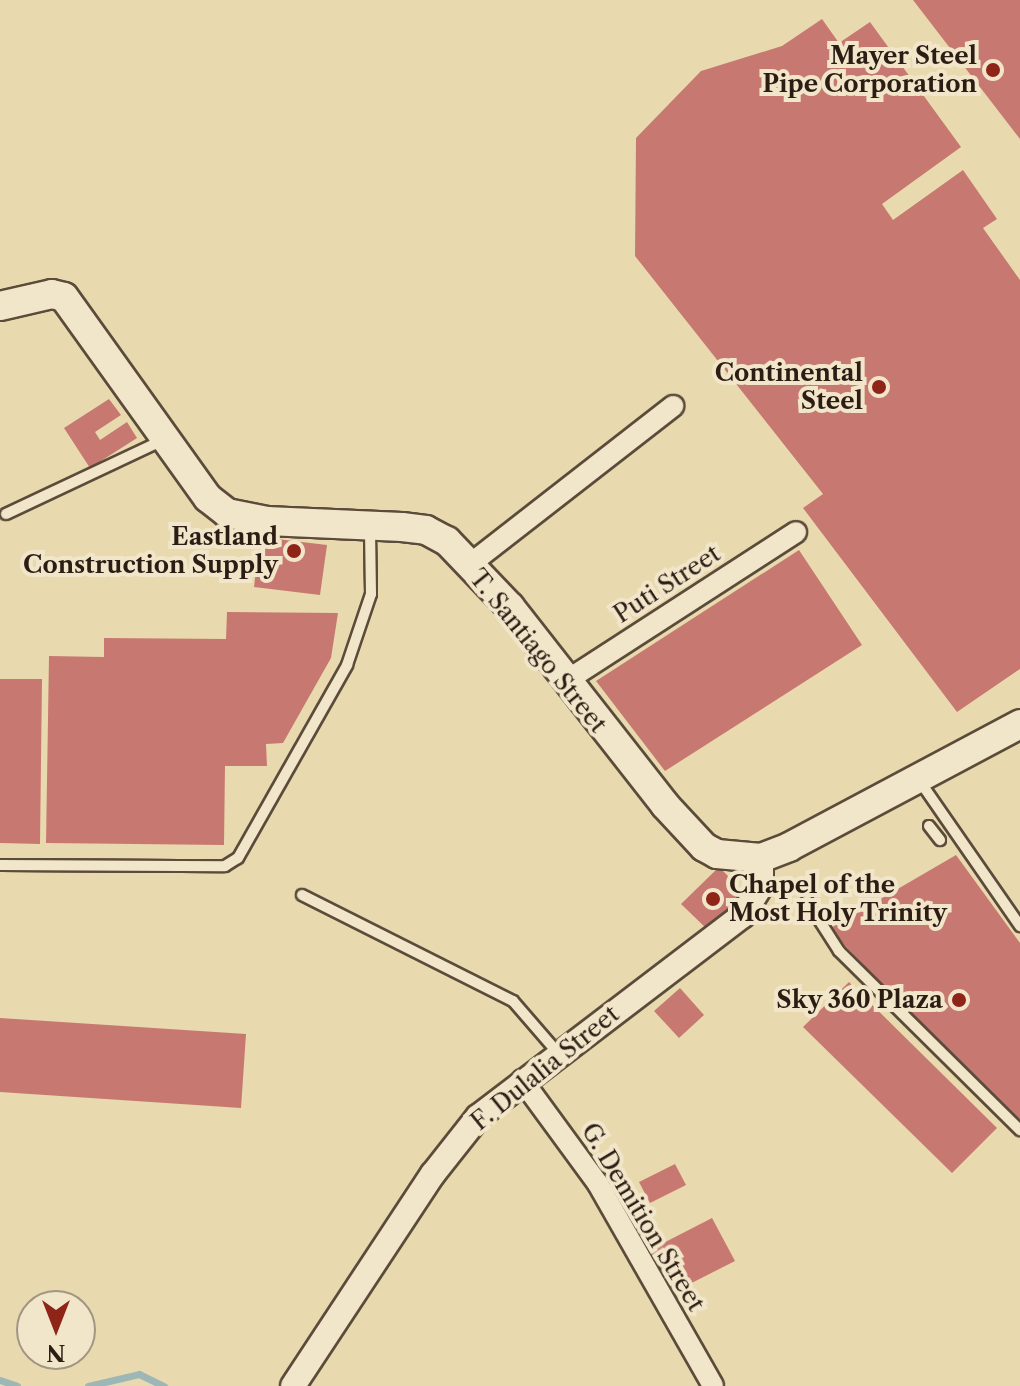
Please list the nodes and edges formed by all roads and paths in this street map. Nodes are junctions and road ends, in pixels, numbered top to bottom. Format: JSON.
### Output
{"nodes":[{"id":1,"x":0,"y":306,"type":"edge"},
{"id":2,"x":673,"y":406,"type":"dead end"},
{"id":3,"x":166,"y":439,"type":"junction"},
{"id":4,"x":6,"y":514,"type":"dead end"},
{"id":5,"x":370,"y":528,"type":"junction"},
{"id":6,"x":796,"y":532,"type":"dead end"},
{"id":7,"x":469,"y":565,"type":"junction"},
{"id":8,"x":566,"y":681,"type":"junction"},
{"id":9,"x":1020,"y":724,"type":"edge"},
{"id":10,"x":916,"y":777,"type":"junction"},
{"id":11,"x":929,"y":826,"type":"dead end"},
{"id":12,"x":940,"y":840,"type":"dead end"},
{"id":13,"x":761,"y":858,"type":"junction"},
{"id":14,"x":0,"y":865,"type":"edge"},
{"id":15,"x":302,"y":895,"type":"dead end"},
{"id":16,"x":807,"y":901,"type":"dead end"},
{"id":17,"x":1020,"y":926,"type":"edge"},
{"id":18,"x":558,"y":1053,"type":"junction"},
{"id":19,"x":522,"y":1080,"type":"junction"},
{"id":20,"x":1020,"y":1130,"type":"edge"},
{"id":21,"x":293,"y":1386,"type":"edge"},
{"id":22,"x":713,"y":1386,"type":"edge"}],
"edges":[{"from":1,"to":3,"type":"main road","name":"T. Santiago Street"},
{"from":2,"to":7,"type":"street"},
{"from":3,"to":4,"type":"lane"},
{"from":3,"to":5,"type":"main road","name":"T. Santiago Street"},
{"from":5,"to":7,"type":"main road","name":"T. Santiago Street"},
{"from":5,"to":14,"type":"lane"},
{"from":6,"to":8,"type":"street","name":"Puti Street"},
{"from":7,"to":8,"type":"main road","name":"T. Santiago Street"},
{"from":8,"to":13,"type":"main road","name":"T. Santiago Street"},
{"from":9,"to":10,"type":"main road"},
{"from":10,"to":13,"type":"main road"},
{"from":10,"to":17,"type":"lane"},
{"from":11,"to":12,"type":"lane"},
{"from":13,"to":18,"type":"street","name":"F. Dulalia Street"},
{"from":15,"to":18,"type":"lane"},
{"from":16,"to":20,"type":"lane"},
{"from":18,"to":19,"type":"street","name":"F. Dulalia Street"},
{"from":19,"to":21,"type":"street","name":"F. Dulalia Street"},
{"from":19,"to":22,"type":"street","name":"G. Demition Street"}]}
